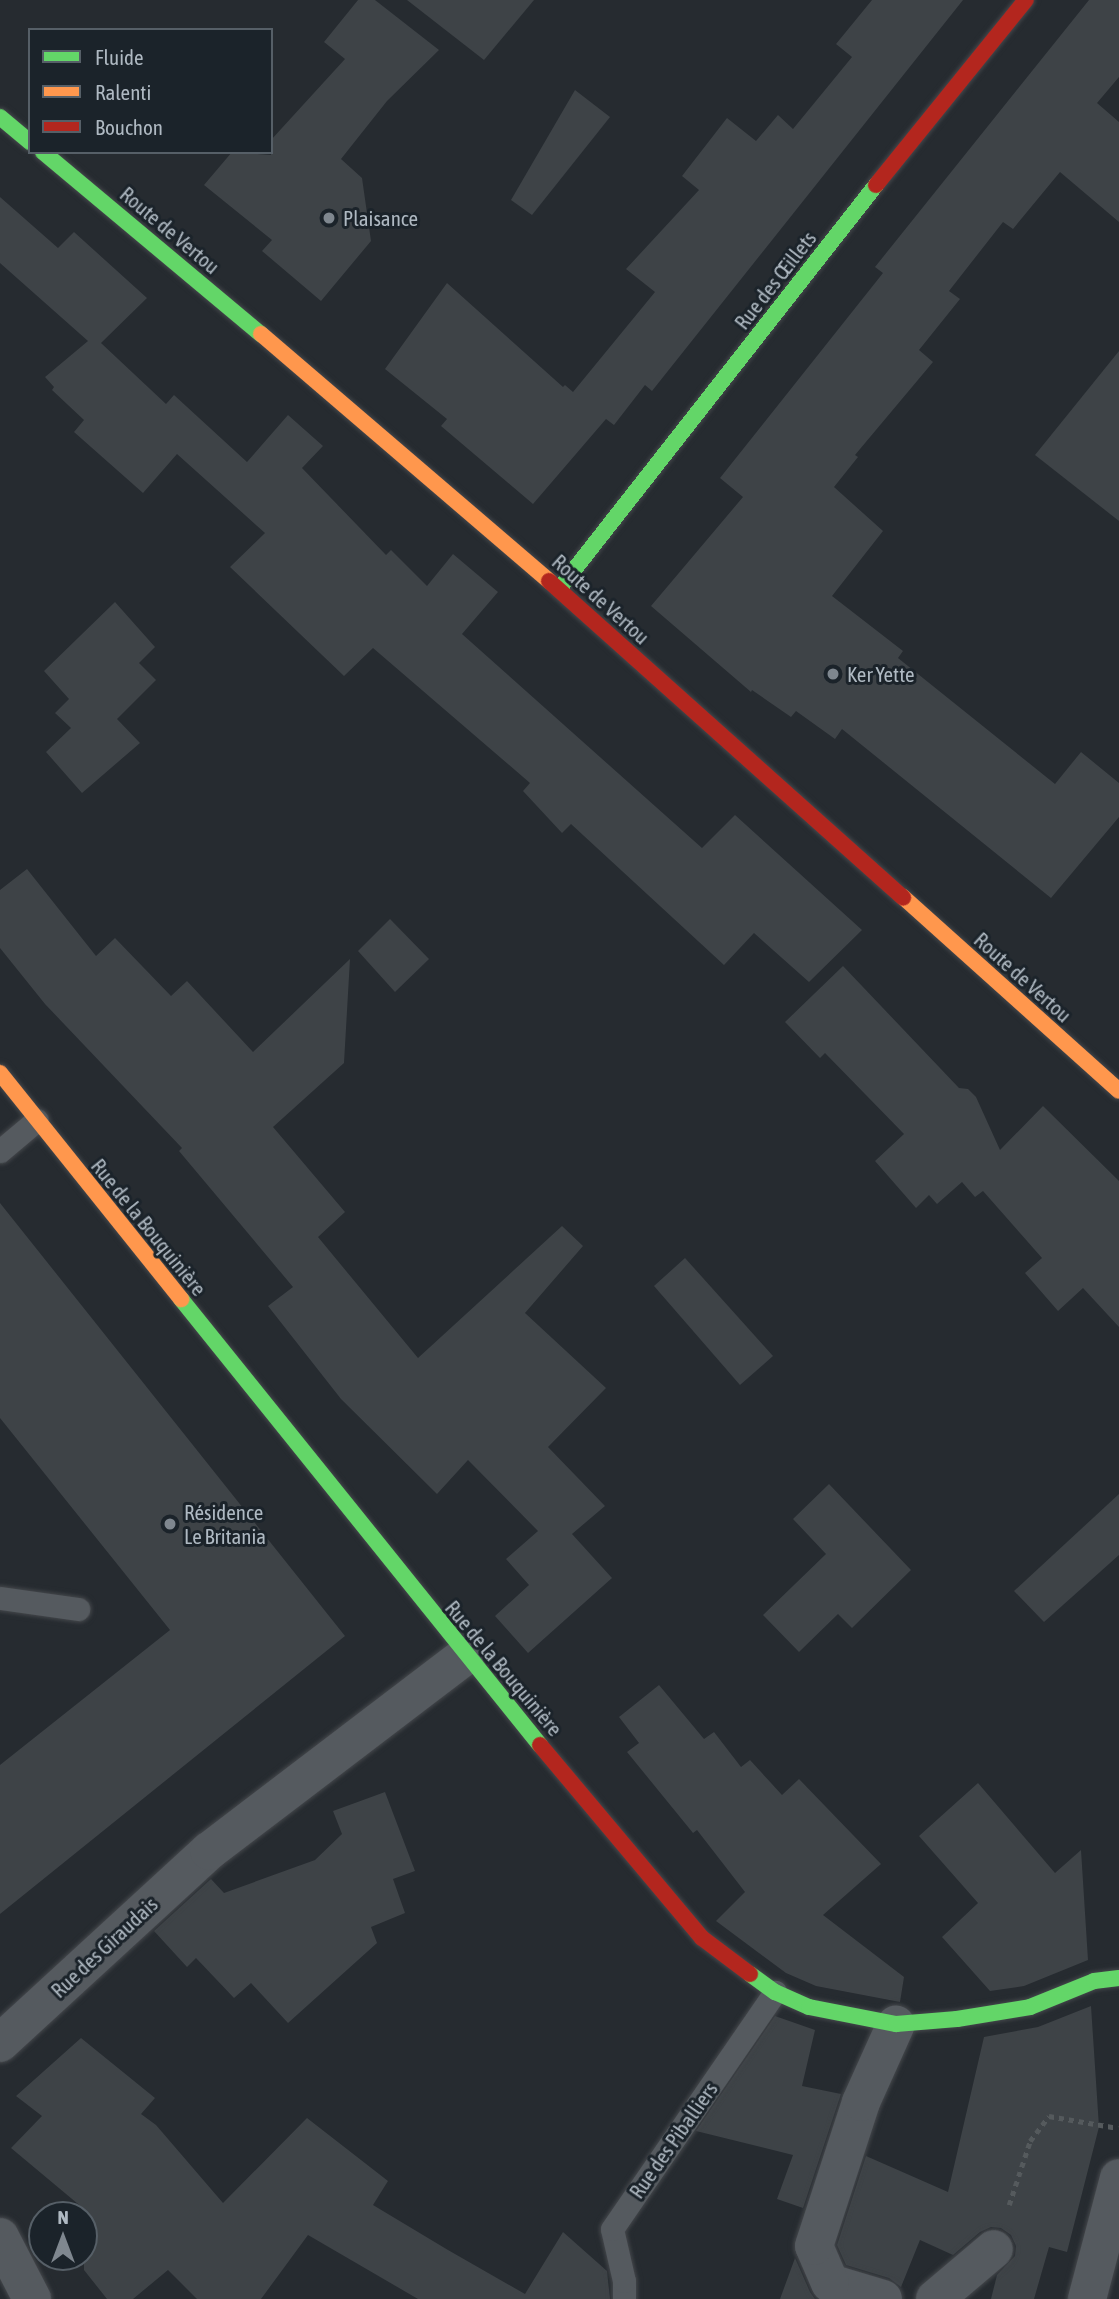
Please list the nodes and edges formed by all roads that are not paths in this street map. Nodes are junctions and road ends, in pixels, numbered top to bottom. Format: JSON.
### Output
{"nodes":[{"id":1,"x":1026,"y":0,"type":"edge"},
{"id":2,"x":0,"y":117,"type":"edge"},
{"id":3,"x":28,"y":140,"type":"edge"},
{"id":4,"x":45,"y":154,"type":"edge"},
{"id":5,"x":559,"y":589,"type":"junction"},
{"id":6,"x":0,"y":1073,"type":"edge"},
{"id":7,"x":1119,"y":1091,"type":"edge"},
{"id":8,"x":37,"y":1120,"type":"junction"},
{"id":9,"x":0,"y":1151,"type":"edge"},
{"id":10,"x":0,"y":1598,"type":"edge"},
{"id":11,"x":78,"y":1609,"type":"dead end"},
{"id":12,"x":465,"y":1656,"type":"junction"},
{"id":13,"x":1119,"y":1978,"type":"edge"},
{"id":14,"x":775,"y":1992,"type":"junction"},
{"id":15,"x":896,"y":2024,"type":"junction"},
{"id":16,"x":0,"y":2043,"type":"edge"},
{"id":17,"x":1119,"y":2178,"type":"edge"},
{"id":18,"x":0,"y":2237,"type":"edge"},
{"id":19,"x":994,"y":2249,"type":"road end"},
{"id":20,"x":32,"y":2299,"type":"edge"},
{"id":21,"x":624,"y":2299,"type":"edge"},
{"id":22,"x":883,"y":2299,"type":"edge"},
{"id":23,"x":935,"y":2299,"type":"edge"},
{"id":24,"x":1087,"y":2299,"type":"edge"}],
"edges":[{"from":1,"to":5,"type":"street","name":"Rue des Œillets"},
{"from":2,"to":3,"type":"street"},
{"from":4,"to":5,"type":"street","name":"Route de Vertou"},
{"from":5,"to":7,"type":"street","name":"Route de Vertou"},
{"from":6,"to":8,"type":"street","name":"Rue de la Bouquinière"},
{"from":8,"to":9,"type":"lane"},
{"from":8,"to":12,"type":"street","name":"Rue de la Bouquinière"},
{"from":10,"to":11,"type":"lane"},
{"from":12,"to":14,"type":"street","name":"Rue de la Bouquinière"},
{"from":12,"to":16,"type":"street","name":"Rue des Giraudais"},
{"from":13,"to":15,"type":"street","name":"Rue de la Bouquinière"},
{"from":14,"to":15,"type":"street","name":"Rue de la Bouquinière"},
{"from":14,"to":21,"type":"lane","name":"Rue des Piballiers"},
{"from":15,"to":22,"type":"street"},
{"from":17,"to":24,"type":"street"},
{"from":18,"to":20,"type":"street"},
{"from":19,"to":23,"type":"street"}]}
